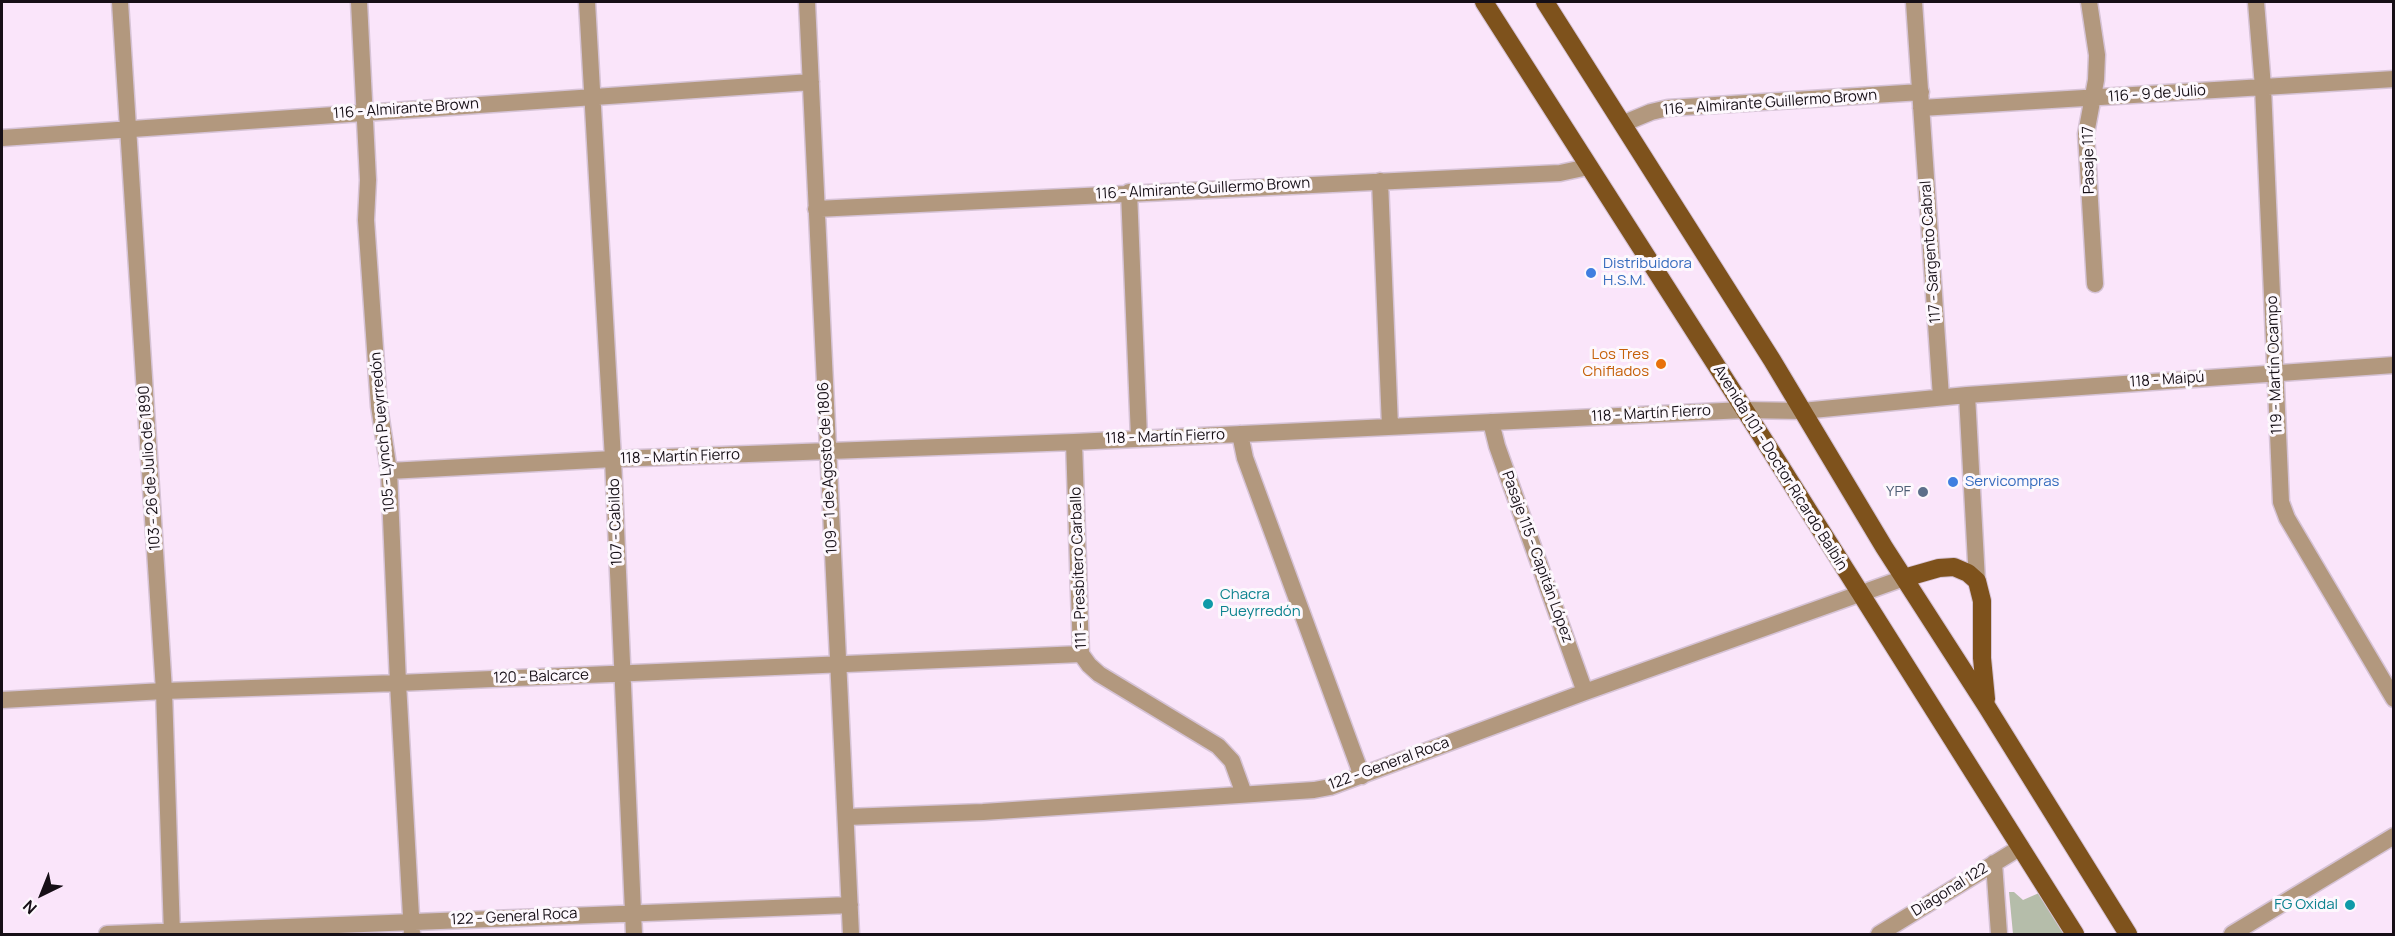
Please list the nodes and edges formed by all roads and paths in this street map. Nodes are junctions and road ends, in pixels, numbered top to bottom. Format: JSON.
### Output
{"nodes":[{"id":1,"x":120,"y":2,"type":"edge"},
{"id":2,"x":359,"y":2,"type":"edge"},
{"id":3,"x":587,"y":2,"type":"edge"},
{"id":4,"x":807,"y":2,"type":"edge"},
{"id":5,"x":1484,"y":2,"type":"edge"},
{"id":6,"x":1545,"y":2,"type":"edge"},
{"id":7,"x":1914,"y":2,"type":"edge"},
{"id":8,"x":2089,"y":2,"type":"edge"},
{"id":9,"x":2256,"y":2,"type":"edge"},
{"id":10,"x":2394,"y":79,"type":"edge"},
{"id":11,"x":811,"y":82,"type":"junction"},
{"id":12,"x":2263,"y":87,"type":"junction"},
{"id":13,"x":594,"y":96,"type":"junction"},
{"id":14,"x":2091,"y":99,"type":"junction"},
{"id":15,"x":1921,"y":100,"type":"junction"},
{"id":16,"x":364,"y":112,"type":"junction"},
{"id":17,"x":1622,"y":124,"type":"junction"},
{"id":18,"x":128,"y":130,"type":"junction"},
{"id":19,"x":2,"y":138,"type":"edge"},
{"id":20,"x":1588,"y":166,"type":"junction"},
{"id":21,"x":1380,"y":182,"type":"junction"},
{"id":22,"x":1129,"y":192,"type":"junction"},
{"id":23,"x":816,"y":209,"type":"junction"},
{"id":24,"x":2095,"y":284,"type":"dead end"},
{"id":25,"x":2394,"y":365,"type":"edge"},
{"id":26,"x":2276,"y":372,"type":"junction"},
{"id":27,"x":1966,"y":395,"type":"junction"},
{"id":28,"x":1941,"y":397,"type":"junction"},
{"id":29,"x":1744,"y":410,"type":"junction"},
{"id":30,"x":1802,"y":411,"type":"junction"},
{"id":31,"x":1491,"y":422,"type":"junction"},
{"id":32,"x":1390,"y":427,"type":"junction"},
{"id":33,"x":1240,"y":434,"type":"junction"},
{"id":34,"x":1139,"y":437,"type":"junction"},
{"id":35,"x":1074,"y":442,"type":"junction"},
{"id":36,"x":828,"y":452,"type":"junction"},
{"id":37,"x":613,"y":459,"type":"junction"},
{"id":38,"x":389,"y":471,"type":"junction"},
{"id":39,"x":1904,"y":578,"type":"junction"},
{"id":40,"x":1977,"y":581,"type":"junction"},
{"id":41,"x":1860,"y":594,"type":"junction"},
{"id":42,"x":1081,"y":654,"type":"junction"},
{"id":43,"x":838,"y":665,"type":"junction"},
{"id":44,"x":622,"y":673,"type":"junction"},
{"id":45,"x":398,"y":683,"type":"junction"},
{"id":46,"x":164,"y":691,"type":"junction"},
{"id":47,"x":1585,"y":692,"type":"junction"},
{"id":48,"x":2394,"y":699,"type":"edge"},
{"id":49,"x":2,"y":700,"type":"edge"},
{"id":50,"x":1987,"y":707,"type":"junction"},
{"id":51,"x":1362,"y":776,"type":"junction"},
{"id":52,"x":1244,"y":794,"type":"junction"},
{"id":53,"x":846,"y":817,"type":"junction"},
{"id":54,"x":2394,"y":836,"type":"edge"},
{"id":55,"x":2021,"y":847,"type":"junction"},
{"id":56,"x":1994,"y":862,"type":"junction"},
{"id":57,"x":849,"y":904,"type":"junction"},
{"id":58,"x":633,"y":912,"type":"junction"},
{"id":59,"x":411,"y":928,"type":"edge"},
{"id":60,"x":172,"y":933,"type":"edge"},
{"id":61,"x":107,"y":934,"type":"edge"},
{"id":62,"x":634,"y":934,"type":"edge"},
{"id":63,"x":851,"y":934,"type":"edge"},
{"id":64,"x":1879,"y":934,"type":"edge"},
{"id":65,"x":1999,"y":934,"type":"edge"},
{"id":66,"x":2075,"y":934,"type":"edge"},
{"id":67,"x":2128,"y":934,"type":"edge"},
{"id":68,"x":2232,"y":934,"type":"edge"}],
"edges":[{"from":1,"to":18,"type":"street","name":"103 - 26 de Julio de 1890"},
{"from":2,"to":16,"type":"street","name":"105 - Lynch Pueyrredón"},
{"from":3,"to":13,"type":"street","name":"107 - Cabildo"},
{"from":4,"to":11,"type":"street","name":"109 - 1 de Agosto de 1806"},
{"from":5,"to":20,"type":"main road","name":"Avenida 101 - Doctor Ricardo Balbín"},
{"from":6,"to":17,"type":"main road"},
{"from":7,"to":15,"type":"street","name":"117 - Sargento Cabral"},
{"from":8,"to":14,"type":"street","name":"Pasaje 117"},
{"from":9,"to":12,"type":"street","name":"119 - Martín Ocampo"},
{"from":10,"to":12,"type":"street","name":"116 - 9 de Julio"},
{"from":11,"to":13,"type":"street","name":"116 - Almirante Brown"},
{"from":11,"to":23,"type":"street","name":"109 - 1 de Agosto de 1806"},
{"from":12,"to":14,"type":"street","name":"116 - 9 de Julio"},
{"from":12,"to":26,"type":"street","name":"119 - Martín Ocampo"},
{"from":13,"to":16,"type":"street","name":"116 - Almirante Brown"},
{"from":13,"to":37,"type":"street","name":"107 - Cabildo"},
{"from":14,"to":15,"type":"street","name":"116 - 9 de Julio"},
{"from":14,"to":24,"type":"street","name":"Pasaje 117"},
{"from":15,"to":17,"type":"street","name":"116 - Almirante Guillermo Brown"},
{"from":15,"to":28,"type":"street","name":"117 - Sargento Cabral"},
{"from":16,"to":18,"type":"street","name":"116 - Almirante Brown"},
{"from":16,"to":38,"type":"street","name":"105 - Lynch Pueyrredón"},
{"from":17,"to":30,"type":"main road"},
{"from":18,"to":19,"type":"street","name":"116 - Almirante Brown"},
{"from":18,"to":46,"type":"street","name":"103 - 26 de Julio de 1890"},
{"from":20,"to":21,"type":"street","name":"116 - Almirante Guillermo Brown"},
{"from":20,"to":29,"type":"main road","name":"Avenida 101 - Doctor Ricardo Balbín"},
{"from":21,"to":22,"type":"street","name":"116 - Almirante Guillermo Brown"},
{"from":21,"to":32,"type":"street"},
{"from":22,"to":23,"type":"street","name":"116 - Almirante Guillermo Brown"},
{"from":22,"to":34,"type":"street"},
{"from":23,"to":36,"type":"street","name":"109 - 1 de Agosto de 1806"},
{"from":25,"to":26,"type":"street","name":"118 - Maipú"},
{"from":26,"to":27,"type":"street","name":"118 - Maipú"},
{"from":26,"to":48,"type":"street","name":"119 - Martín Ocampo"},
{"from":27,"to":28,"type":"street","name":"118 - Maipú"},
{"from":27,"to":40,"type":"street"},
{"from":28,"to":30,"type":"street","name":"118 - Martín Fierro"},
{"from":29,"to":30,"type":"street","name":"118 - Martín Fierro"},
{"from":29,"to":31,"type":"street","name":"118 - Martín Fierro"},
{"from":29,"to":41,"type":"main road","name":"Avenida 101 - Doctor Ricardo Balbín"},
{"from":30,"to":39,"type":"main road"},
{"from":31,"to":32,"type":"street","name":"118 - Martín Fierro"},
{"from":31,"to":47,"type":"street","name":"Pasaje 115 - Capitán López"},
{"from":32,"to":33,"type":"street","name":"118 - Martín Fierro"},
{"from":33,"to":34,"type":"street","name":"118 - Martín Fierro"},
{"from":33,"to":51,"type":"street"},
{"from":34,"to":35,"type":"street","name":"118 - Martín Fierro"},
{"from":35,"to":36,"type":"street","name":"118 - Martín Fierro"},
{"from":35,"to":42,"type":"street","name":"111 - Presbítero Carballo"},
{"from":36,"to":37,"type":"street","name":"118 - Martín Fierro"},
{"from":36,"to":43,"type":"street","name":"109 - 1 de Agosto de 1806"},
{"from":37,"to":38,"type":"street","name":"118 - Martín Fierro"},
{"from":37,"to":44,"type":"street","name":"107 - Cabildo"},
{"from":38,"to":45,"type":"street","name":"105 - Lynch Pueyrredón"},
{"from":39,"to":40,"type":"main road"},
{"from":39,"to":41,"type":"street","name":"122 - General Roca"},
{"from":39,"to":50,"type":"main road"},
{"from":40,"to":50,"type":"main road"},
{"from":41,"to":47,"type":"street","name":"122 - General Roca"},
{"from":41,"to":55,"type":"main road","name":"Avenida 101 - Doctor Ricardo Balbín"},
{"from":42,"to":43,"type":"street","name":"120 - Balcarce"},
{"from":42,"to":52,"type":"street","name":"111 - Presbítero Carballo"},
{"from":43,"to":44,"type":"street","name":"120 - Balcarce"},
{"from":43,"to":53,"type":"street","name":"109 - 1 de Agosto de 1806"},
{"from":44,"to":45,"type":"street","name":"120 - Balcarce"},
{"from":44,"to":58,"type":"street","name":"107 - Cabildo"},
{"from":45,"to":46,"type":"street","name":"120 - Balcarce"},
{"from":45,"to":59,"type":"street","name":"105 - Lynch Pueyrredón"},
{"from":46,"to":49,"type":"street","name":"120 - Balcarce"},
{"from":46,"to":60,"type":"street","name":"103 - 26 de Julio de 1890"},
{"from":47,"to":51,"type":"street","name":"122 - General Roca"},
{"from":50,"to":67,"type":"main road"},
{"from":51,"to":52,"type":"street","name":"122 - General Roca"},
{"from":52,"to":53,"type":"street","name":"122 - General Roca"},
{"from":53,"to":57,"type":"street","name":"109 - 1 de Agosto de 1806"},
{"from":54,"to":68,"type":"street"},
{"from":55,"to":56,"type":"street","name":"Diagonal 122"},
{"from":55,"to":66,"type":"main road","name":"Avenida 101 - Doctor Ricardo Balbín"},
{"from":56,"to":64,"type":"street","name":"Diagonal 122"},
{"from":56,"to":65,"type":"street"},
{"from":57,"to":58,"type":"street","name":"122 - General Roca"},
{"from":57,"to":63,"type":"street","name":"109 - 1 de Agosto de 1806"},
{"from":58,"to":59,"type":"street","name":"122 - General Roca"},
{"from":58,"to":62,"type":"street","name":"107 - Cabildo"},
{"from":59,"to":60,"type":"street","name":"122 - General Roca"},
{"from":60,"to":61,"type":"street","name":"122 - General Roca"}]}
